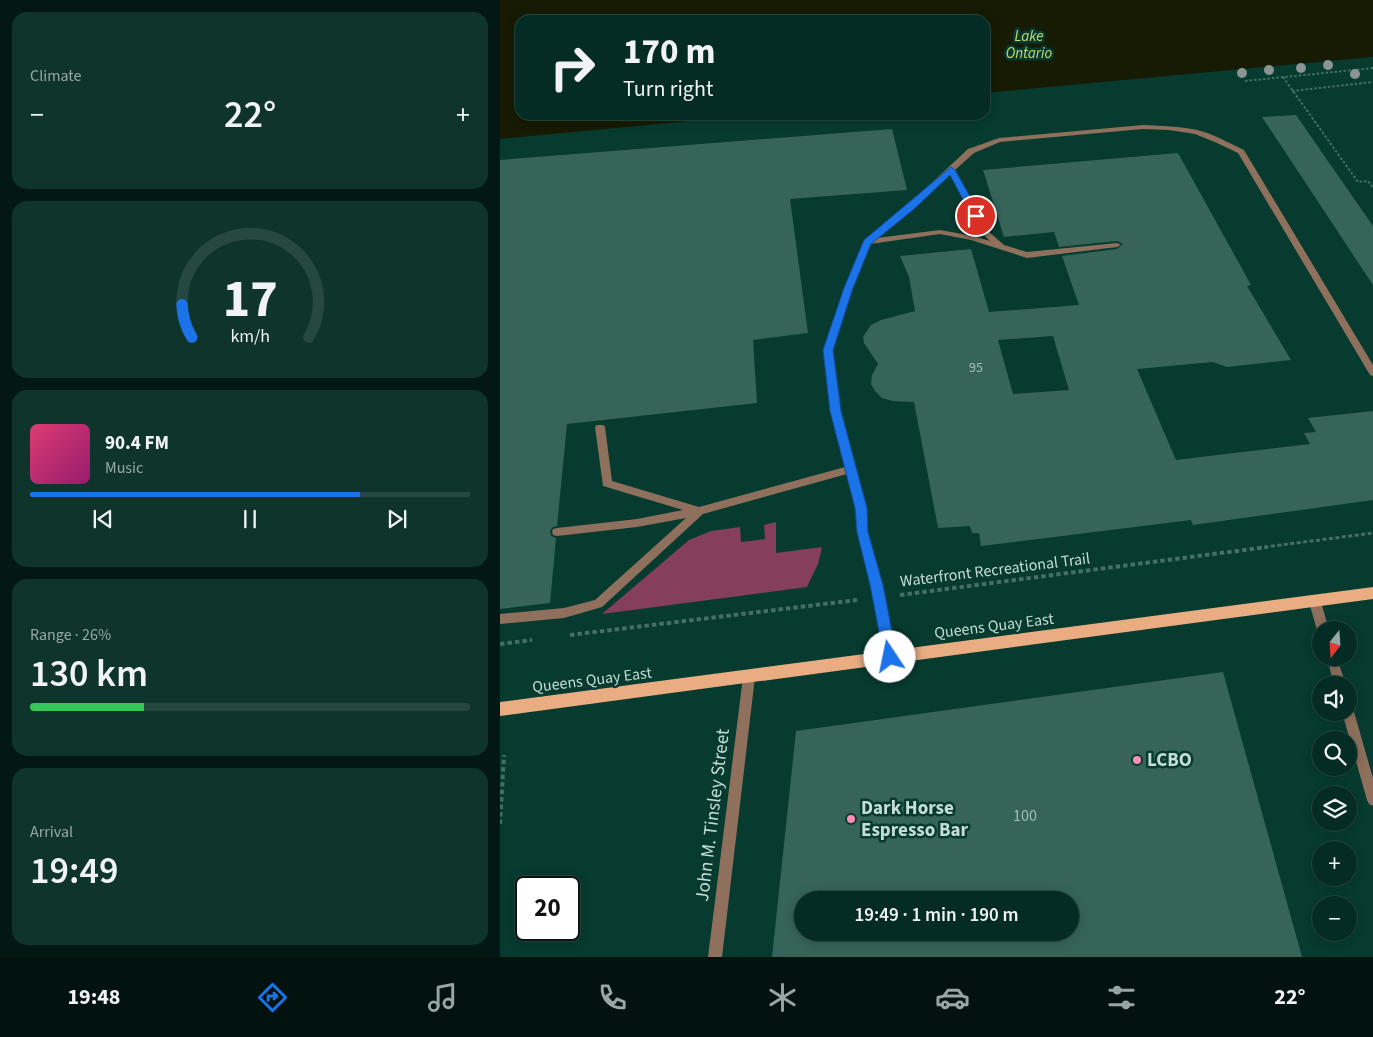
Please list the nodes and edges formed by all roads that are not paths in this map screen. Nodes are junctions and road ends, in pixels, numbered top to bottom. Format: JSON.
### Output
{"nodes":[{"id":1,"x":951,"y":170,"type":"junction"},
{"id":2,"x":867,"y":242,"type":"junction"},
{"id":3,"x":1117,"y":245,"type":"dead end"},
{"id":4,"x":1001,"y":247,"type":"junction"},
{"id":5,"x":1373,"y":373,"type":"edge"},
{"id":6,"x":600,"y":427,"type":"dead end"},
{"id":7,"x":851,"y":469,"type":"junction"},
{"id":8,"x":700,"y":512,"type":"junction"},
{"id":9,"x":557,"y":532,"type":"dead end"},
{"id":10,"x":1373,"y":593,"type":"edge"},
{"id":11,"x":1315,"y":602,"type":"junction"},
{"id":12,"x":500,"y":618,"type":"edge"},
{"id":13,"x":1320,"y":621,"type":"edge"},
{"id":14,"x":890,"y":657,"type":"junction"},
{"id":15,"x":749,"y":677,"type":"junction"},
{"id":16,"x":500,"y":710,"type":"edge"},
{"id":17,"x":1351,"y":721,"type":"edge"},
{"id":18,"x":1373,"y":800,"type":"edge"},
{"id":19,"x":714,"y":957,"type":"edge"}],
"edges":[{"from":1,"to":2,"type":"street"},
{"from":1,"to":4,"type":"street"},
{"from":1,"to":5,"type":"street"},
{"from":2,"to":4,"type":"street"},
{"from":2,"to":7,"type":"street"},
{"from":3,"to":4,"type":"street"},
{"from":6,"to":8,"type":"street"},
{"from":7,"to":8,"type":"street"},
{"from":7,"to":14,"type":"street"},
{"from":8,"to":9,"type":"street"},
{"from":8,"to":12,"type":"street"},
{"from":10,"to":11,"type":"main road","name":"Queens Quay East"},
{"from":11,"to":13,"type":"street"},
{"from":11,"to":14,"type":"main road","name":"Queens Quay East"},
{"from":14,"to":15,"type":"main road","name":"Queens Quay East"},
{"from":15,"to":16,"type":"main road","name":"Queens Quay East"},
{"from":15,"to":19,"type":"street","name":"John M. Tinsley Street"},
{"from":17,"to":18,"type":"street"}]}
